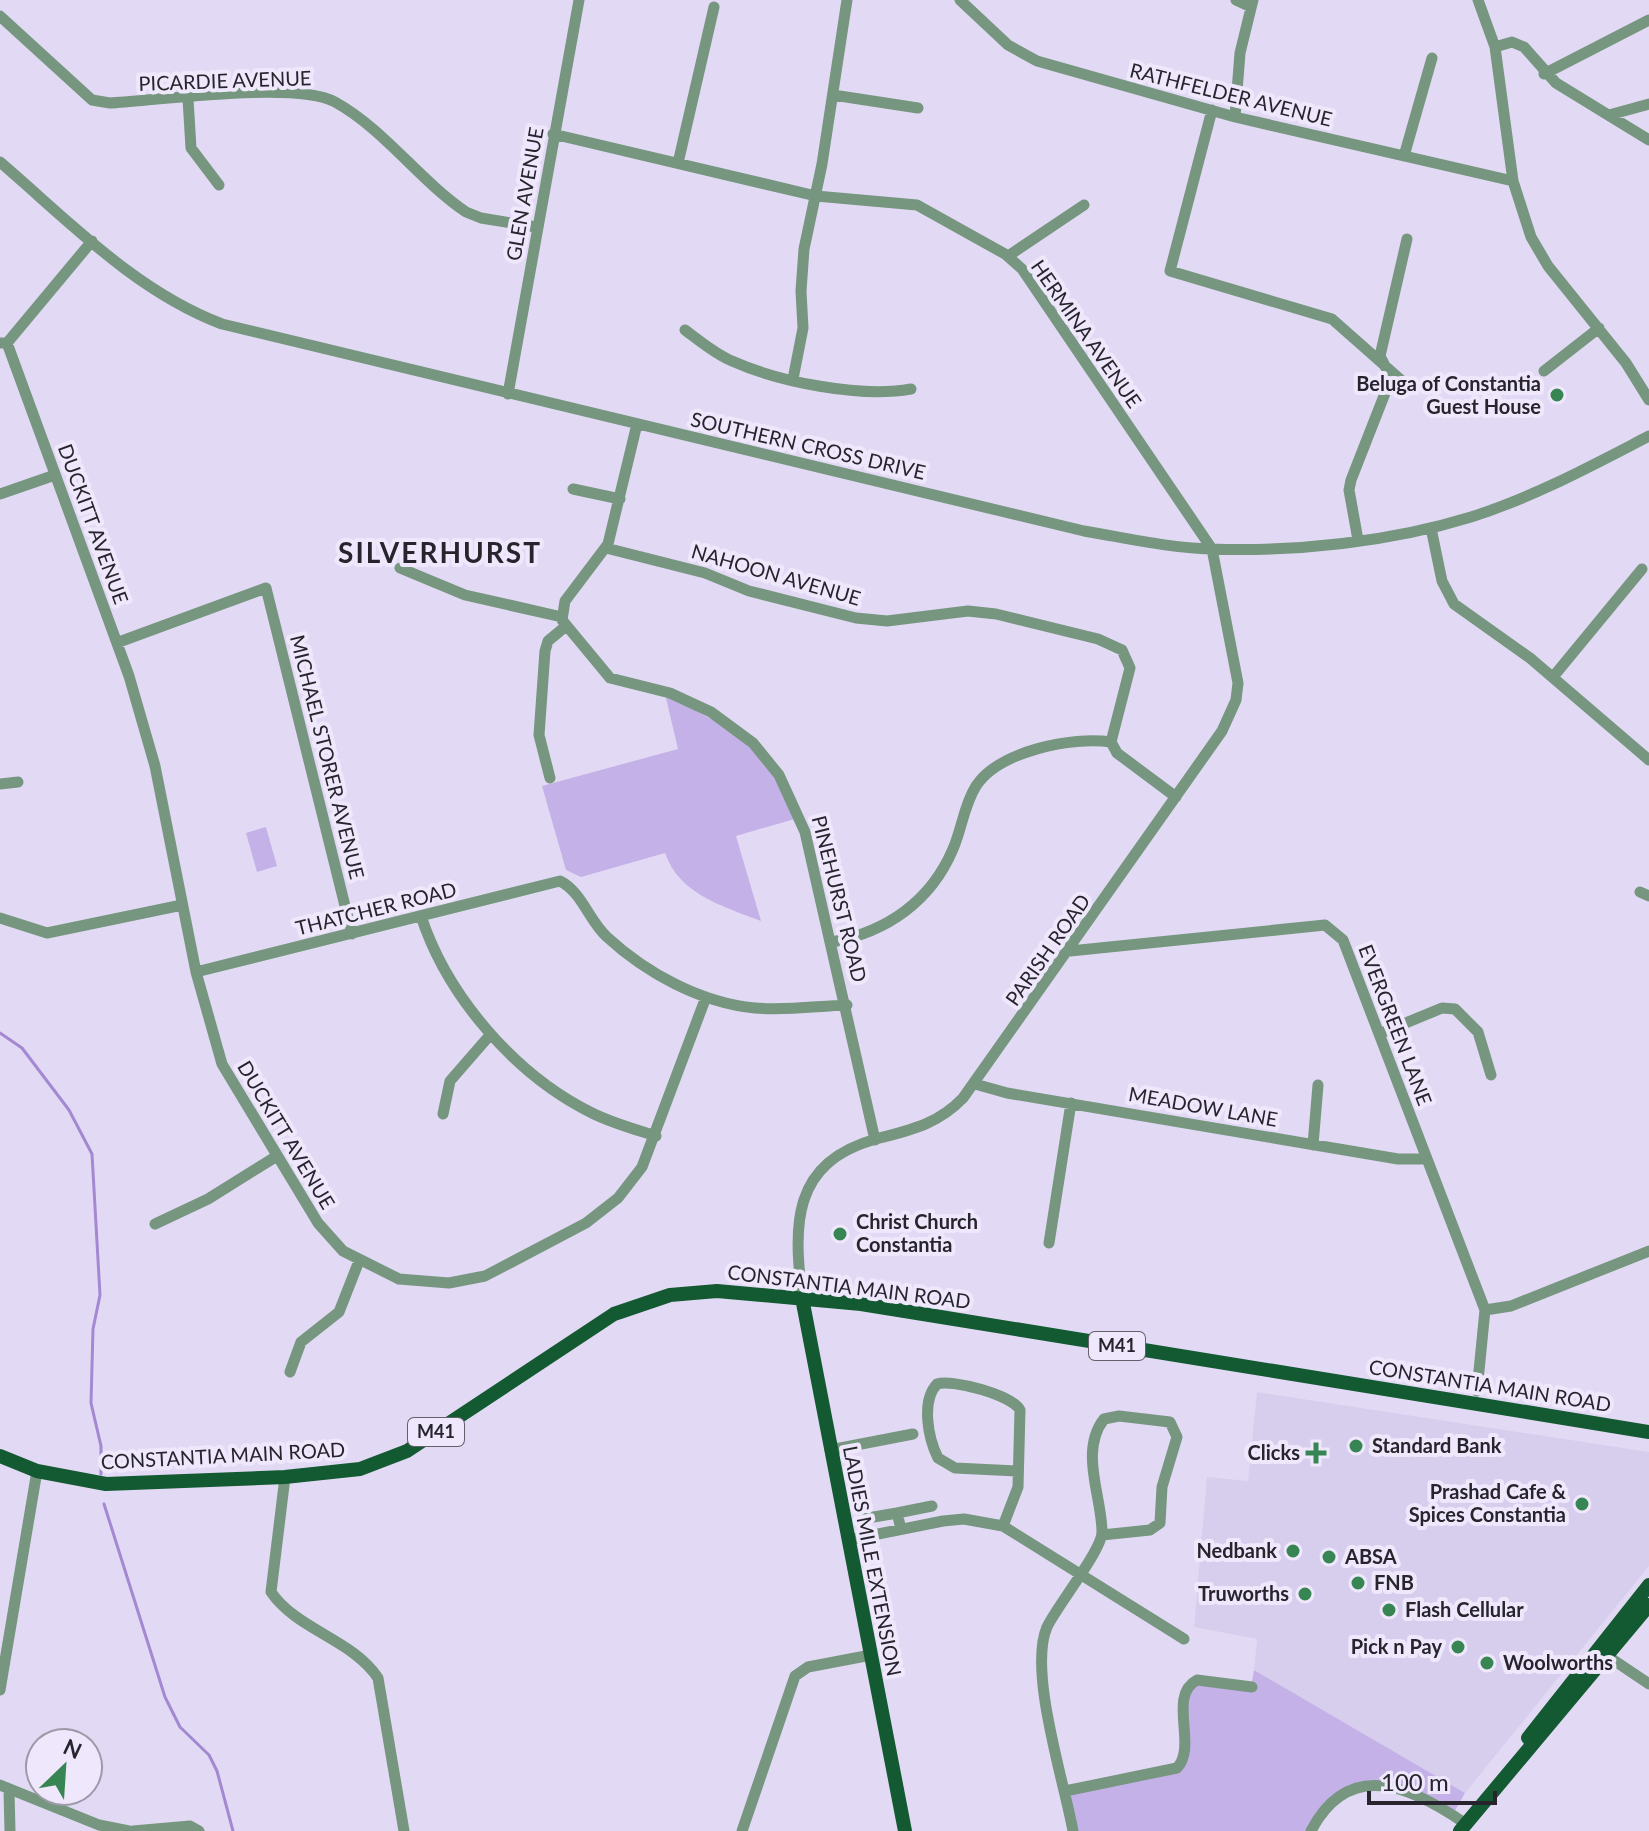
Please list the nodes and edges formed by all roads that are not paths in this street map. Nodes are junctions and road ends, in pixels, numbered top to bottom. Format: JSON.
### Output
{"nodes":[{"id":1,"x":579,"y":0,"type":"edge"},
{"id":2,"x":847,"y":0,"type":"edge"},
{"id":3,"x":960,"y":0,"type":"edge"},
{"id":4,"x":1236,"y":0,"type":"edge"},
{"id":5,"x":1478,"y":0,"type":"edge"},
{"id":6,"x":1252,"y":3,"type":"edge"},
{"id":7,"x":714,"y":7,"type":"dead end"},
{"id":8,"x":0,"y":16,"type":"edge"},
{"id":9,"x":1649,"y":20,"type":"edge"},
{"id":10,"x":1495,"y":47,"type":"junction"},
{"id":11,"x":1432,"y":58,"type":"dead end"},
{"id":12,"x":1544,"y":74,"type":"junction"},
{"id":13,"x":833,"y":95,"type":"junction"},
{"id":14,"x":188,"y":99,"type":"junction"},
{"id":15,"x":1649,"y":104,"type":"edge"},
{"id":16,"x":918,"y":108,"type":"dead end"},
{"id":17,"x":1212,"y":110,"type":"junction"},
{"id":18,"x":1609,"y":115,"type":"junction"},
{"id":19,"x":1235,"y":117,"type":"junction"},
{"id":20,"x":553,"y":134,"type":"junction"},
{"id":21,"x":1649,"y":140,"type":"edge"},
{"id":22,"x":1404,"y":156,"type":"junction"},
{"id":23,"x":0,"y":162,"type":"edge"},
{"id":24,"x":678,"y":163,"type":"junction"},
{"id":25,"x":1513,"y":181,"type":"junction"},
{"id":26,"x":219,"y":185,"type":"dead end"},
{"id":27,"x":816,"y":196,"type":"junction"},
{"id":28,"x":1084,"y":205,"type":"dead end"},
{"id":29,"x":536,"y":227,"type":"junction"},
{"id":30,"x":1407,"y":239,"type":"dead end"},
{"id":31,"x":92,"y":241,"type":"junction"},
{"id":32,"x":1008,"y":256,"type":"junction"},
{"id":33,"x":1599,"y":328,"type":"junction"},
{"id":34,"x":685,"y":330,"type":"dead end"},
{"id":35,"x":3,"y":343,"type":"edge"},
{"id":36,"x":1386,"y":367,"type":"junction"},
{"id":37,"x":1544,"y":371,"type":"dead end"},
{"id":38,"x":793,"y":379,"type":"junction"},
{"id":39,"x":1409,"y":387,"type":"dead end"},
{"id":40,"x":911,"y":389,"type":"dead end"},
{"id":41,"x":508,"y":394,"type":"junction"},
{"id":42,"x":1649,"y":400,"type":"edge"},
{"id":43,"x":637,"y":424,"type":"junction"},
{"id":44,"x":1649,"y":436,"type":"edge"},
{"id":45,"x":55,"y":475,"type":"junction"},
{"id":46,"x":573,"y":489,"type":"dead end"},
{"id":47,"x":0,"y":494,"type":"edge"},
{"id":48,"x":620,"y":499,"type":"junction"},
{"id":49,"x":1431,"y":528,"type":"junction"},
{"id":50,"x":1358,"y":540,"type":"junction"},
{"id":51,"x":606,"y":548,"type":"junction"},
{"id":52,"x":1212,"y":549,"type":"junction"},
{"id":53,"x":400,"y":568,"type":"dead end"},
{"id":54,"x":1642,"y":569,"type":"dead end"},
{"id":55,"x":564,"y":621,"type":"junction"},
{"id":56,"x":119,"y":642,"type":"junction"},
{"id":57,"x":1553,"y":677,"type":"junction"},
{"id":58,"x":1111,"y":742,"type":"junction"},
{"id":59,"x":1649,"y":760,"type":"edge"},
{"id":60,"x":550,"y":778,"type":"dead end"},
{"id":61,"x":18,"y":782,"type":"dead end"},
{"id":62,"x":0,"y":784,"type":"edge"},
{"id":63,"x":1176,"y":797,"type":"junction"},
{"id":64,"x":182,"y":905,"type":"junction"},
{"id":65,"x":421,"y":916,"type":"junction"},
{"id":66,"x":0,"y":918,"type":"edge"},
{"id":67,"x":1083,"y":932,"type":"junction"},
{"id":68,"x":352,"y":934,"type":"junction"},
{"id":69,"x":832,"y":942,"type":"junction"},
{"id":70,"x":1098,"y":948,"type":"junction"},
{"id":71,"x":1070,"y":951,"type":"junction"},
{"id":72,"x":196,"y":972,"type":"junction"},
{"id":73,"x":706,"y":997,"type":"junction"},
{"id":74,"x":847,"y":1005,"type":"junction"},
{"id":75,"x":1379,"y":1034,"type":"junction"},
{"id":76,"x":490,"y":1035,"type":"junction"},
{"id":77,"x":1491,"y":1075,"type":"dead end"},
{"id":78,"x":975,"y":1084,"type":"junction"},
{"id":79,"x":1318,"y":1085,"type":"dead end"},
{"id":80,"x":1071,"y":1103,"type":"junction"},
{"id":81,"x":443,"y":1114,"type":"dead end"},
{"id":82,"x":656,"y":1136,"type":"junction"},
{"id":83,"x":875,"y":1140,"type":"junction"},
{"id":84,"x":1313,"y":1145,"type":"junction"},
{"id":85,"x":277,"y":1156,"type":"junction"},
{"id":86,"x":1427,"y":1159,"type":"junction"},
{"id":87,"x":155,"y":1224,"type":"dead end"},
{"id":88,"x":1049,"y":1243,"type":"dead end"},
{"id":89,"x":1649,"y":1251,"type":"edge"},
{"id":90,"x":359,"y":1261,"type":"junction"},
{"id":91,"x":802,"y":1298,"type":"junction"},
{"id":92,"x":1485,"y":1310,"type":"junction"},
{"id":93,"x":290,"y":1372,"type":"dead end"},
{"id":94,"x":1477,"y":1391,"type":"dead end"},
{"id":95,"x":1647,"y":1431,"type":"edge"},
{"id":96,"x":913,"y":1434,"type":"dead end"},
{"id":97,"x":830,"y":1450,"type":"junction"},
{"id":98,"x":0,"y":1456,"type":"edge"},
{"id":99,"x":37,"y":1471,"type":"junction"},
{"id":100,"x":1017,"y":1471,"type":"junction"},
{"id":101,"x":285,"y":1477,"type":"junction"},
{"id":102,"x":932,"y":1506,"type":"dead end"},
{"id":103,"x":897,"y":1513,"type":"junction"},
{"id":104,"x":862,"y":1519,"type":"dead end"},
{"id":105,"x":1003,"y":1526,"type":"junction"},
{"id":106,"x":901,"y":1529,"type":"junction"},
{"id":107,"x":1102,"y":1535,"type":"junction"},
{"id":108,"x":848,"y":1540,"type":"junction"},
{"id":109,"x":1079,"y":1574,"type":"junction"},
{"id":110,"x":1649,"y":1585,"type":"edge"},
{"id":111,"x":1649,"y":1605,"type":"edge"},
{"id":112,"x":1184,"y":1639,"type":"dead end"},
{"id":113,"x":1602,"y":1653,"type":"junction"},
{"id":114,"x":871,"y":1655,"type":"junction"},
{"id":115,"x":1649,"y":1684,"type":"edge"},
{"id":116,"x":1252,"y":1687,"type":"dead end"},
{"id":117,"x":0,"y":1690,"type":"edge"},
{"id":118,"x":4,"y":1788,"type":"edge"},
{"id":119,"x":1065,"y":1791,"type":"junction"},
{"id":120,"x":1463,"y":1828,"type":"edge"},
{"id":121,"x":10,"y":1831,"type":"edge"},
{"id":122,"x":131,"y":1831,"type":"edge"},
{"id":123,"x":199,"y":1831,"type":"edge"},
{"id":124,"x":404,"y":1831,"type":"edge"},
{"id":125,"x":742,"y":1831,"type":"edge"},
{"id":126,"x":905,"y":1831,"type":"edge"},
{"id":127,"x":1073,"y":1831,"type":"edge"},
{"id":128,"x":1311,"y":1831,"type":"edge"}],
"edges":[{"from":1,"to":20,"type":"street","name":"GLEN AVENUE"},
{"from":2,"to":13,"type":"street"},
{"from":3,"to":17,"type":"street","name":"RATHFELDER AVENUE"},
{"from":4,"to":6,"type":"street"},
{"from":5,"to":10,"type":"street"},
{"from":6,"to":19,"type":"street"},
{"from":7,"to":24,"type":"street"},
{"from":8,"to":14,"type":"street","name":"PICARDIE AVENUE"},
{"from":9,"to":12,"type":"street"},
{"from":10,"to":12,"type":"street"},
{"from":10,"to":25,"type":"street"},
{"from":11,"to":22,"type":"street"},
{"from":12,"to":18,"type":"street"},
{"from":13,"to":16,"type":"street"},
{"from":13,"to":27,"type":"street"},
{"from":14,"to":26,"type":"street"},
{"from":14,"to":29,"type":"street","name":"PICARDIE AVENUE"},
{"from":15,"to":18,"type":"street"},
{"from":17,"to":19,"type":"street","name":"RATHFELDER AVENUE"},
{"from":17,"to":36,"type":"street"},
{"from":18,"to":21,"type":"street"},
{"from":19,"to":22,"type":"street","name":"RATHFELDER AVENUE"},
{"from":20,"to":24,"type":"street","name":"HERMINA AVENUE"},
{"from":20,"to":29,"type":"street","name":"GLEN AVENUE"},
{"from":22,"to":25,"type":"street","name":"RATHFELDER AVENUE"},
{"from":23,"to":31,"type":"street","name":"SOUTHERN CROSS DRIVE"},
{"from":24,"to":27,"type":"street","name":"HERMINA AVENUE"},
{"from":25,"to":33,"type":"street"},
{"from":27,"to":32,"type":"street","name":"HERMINA AVENUE"},
{"from":27,"to":38,"type":"street"},
{"from":28,"to":32,"type":"street"},
{"from":29,"to":41,"type":"street","name":"GLEN AVENUE"},
{"from":30,"to":36,"type":"street"},
{"from":31,"to":35,"type":"street"},
{"from":31,"to":41,"type":"street","name":"SOUTHERN CROSS DRIVE"},
{"from":32,"to":52,"type":"street","name":"HERMINA AVENUE"},
{"from":33,"to":37,"type":"street"},
{"from":33,"to":42,"type":"street"},
{"from":34,"to":38,"type":"street"},
{"from":35,"to":45,"type":"street","name":"DUCKITT AVENUE"},
{"from":36,"to":39,"type":"street"},
{"from":36,"to":50,"type":"street"},
{"from":38,"to":40,"type":"street"},
{"from":41,"to":43,"type":"street","name":"SOUTHERN CROSS DRIVE"},
{"from":43,"to":48,"type":"street"},
{"from":43,"to":52,"type":"street","name":"SOUTHERN CROSS DRIVE"},
{"from":44,"to":49,"type":"street","name":"SOUTHERN CROSS DRIVE"},
{"from":45,"to":47,"type":"street"},
{"from":45,"to":56,"type":"street","name":"DUCKITT AVENUE"},
{"from":46,"to":48,"type":"street"},
{"from":48,"to":51,"type":"street"},
{"from":49,"to":50,"type":"street","name":"SOUTHERN CROSS DRIVE"},
{"from":49,"to":57,"type":"street"},
{"from":50,"to":52,"type":"street","name":"SOUTHERN CROSS DRIVE"},
{"from":51,"to":55,"type":"street"},
{"from":51,"to":58,"type":"street","name":"NAHOON AVENUE"},
{"from":52,"to":63,"type":"street","name":"PARISH ROAD"},
{"from":53,"to":55,"type":"street"},
{"from":54,"to":57,"type":"street"},
{"from":55,"to":60,"type":"street"},
{"from":55,"to":69,"type":"street","name":"PINEHURST ROAD"},
{"from":56,"to":64,"type":"street","name":"DUCKITT AVENUE"},
{"from":56,"to":68,"type":"street","name":"MICHAEL STORER AVENUE"},
{"from":57,"to":59,"type":"street"},
{"from":58,"to":63,"type":"street"},
{"from":58,"to":69,"type":"street"},
{"from":61,"to":62,"type":"street"},
{"from":63,"to":67,"type":"street","name":"PARISH ROAD"},
{"from":64,"to":66,"type":"street"},
{"from":64,"to":72,"type":"street","name":"DUCKITT AVENUE"},
{"from":65,"to":68,"type":"street","name":"THATCHER ROAD"},
{"from":65,"to":73,"type":"street","name":"THATCHER ROAD"},
{"from":65,"to":76,"type":"street"},
{"from":67,"to":70,"type":"street"},
{"from":67,"to":71,"type":"street","name":"PARISH ROAD"},
{"from":68,"to":72,"type":"street","name":"THATCHER ROAD"},
{"from":69,"to":74,"type":"street","name":"PINEHURST ROAD"},
{"from":70,"to":71,"type":"street","name":"EVERGREEN LANE"},
{"from":70,"to":75,"type":"street","name":"EVERGREEN LANE"},
{"from":71,"to":78,"type":"street","name":"PARISH ROAD"},
{"from":72,"to":85,"type":"street","name":"DUCKITT AVENUE"},
{"from":73,"to":74,"type":"street"},
{"from":73,"to":82,"type":"street","name":"DUCKITT AVENUE"},
{"from":74,"to":83,"type":"street","name":"PINEHURST ROAD"},
{"from":75,"to":77,"type":"street"},
{"from":75,"to":86,"type":"street","name":"EVERGREEN LANE"},
{"from":76,"to":81,"type":"street"},
{"from":76,"to":82,"type":"street"},
{"from":78,"to":80,"type":"street","name":"MEADOW LANE"},
{"from":78,"to":83,"type":"street","name":"PARISH ROAD"},
{"from":79,"to":84,"type":"street"},
{"from":80,"to":84,"type":"street","name":"MEADOW LANE"},
{"from":80,"to":88,"type":"street"},
{"from":82,"to":90,"type":"street","name":"DUCKITT AVENUE"},
{"from":83,"to":91,"type":"street","name":"PARISH ROAD"},
{"from":84,"to":86,"type":"street","name":"MEADOW LANE"},
{"from":85,"to":87,"type":"street"},
{"from":85,"to":90,"type":"street","name":"DUCKITT AVENUE"},
{"from":86,"to":92,"type":"street","name":"EVERGREEN LANE"},
{"from":89,"to":92,"type":"street"},
{"from":90,"to":93,"type":"street"},
{"from":91,"to":95,"type":"main road","name":"CONSTANTIA MAIN ROAD","number":"M41"},
{"from":91,"to":97,"type":"main road","name":"LADIES MILE EXTENSION"},
{"from":91,"to":101,"type":"main road","name":"CONSTANTIA MAIN ROAD","number":"M41"},
{"from":92,"to":94,"type":"street","name":"EVERGREEN LANE"},
{"from":96,"to":97,"type":"street"},
{"from":97,"to":108,"type":"main road","name":"LADIES MILE EXTENSION"},
{"from":98,"to":99,"type":"main road","name":"CONSTANTIA MAIN ROAD","number":"M41"},
{"from":99,"to":101,"type":"main road","name":"CONSTANTIA MAIN ROAD","number":"M41"},
{"from":99,"to":117,"type":"street"},
{"from":100,"to":100,"type":"street"},
{"from":100,"to":105,"type":"street"},
{"from":101,"to":124,"type":"street"},
{"from":102,"to":103,"type":"street"},
{"from":103,"to":104,"type":"street"},
{"from":103,"to":106,"type":"street"},
{"from":105,"to":106,"type":"street"},
{"from":105,"to":109,"type":"street"},
{"from":106,"to":108,"type":"street"},
{"from":107,"to":107,"type":"street"},
{"from":107,"to":109,"type":"street"},
{"from":108,"to":114,"type":"main road","name":"LADIES MILE EXTENSION"},
{"from":109,"to":112,"type":"street"},
{"from":109,"to":119,"type":"street"},
{"from":110,"to":113,"type":"main road"},
{"from":111,"to":113,"type":"main road"},
{"from":113,"to":115,"type":"street"},
{"from":113,"to":120,"type":"main road"},
{"from":114,"to":125,"type":"street"},
{"from":114,"to":126,"type":"main road","name":"LADIES MILE EXTENSION"},
{"from":116,"to":119,"type":"street"},
{"from":118,"to":121,"type":"street"},
{"from":118,"to":122,"type":"street"},
{"from":119,"to":127,"type":"street"},
{"from":120,"to":128,"type":"street"},
{"from":122,"to":123,"type":"street"}]}
